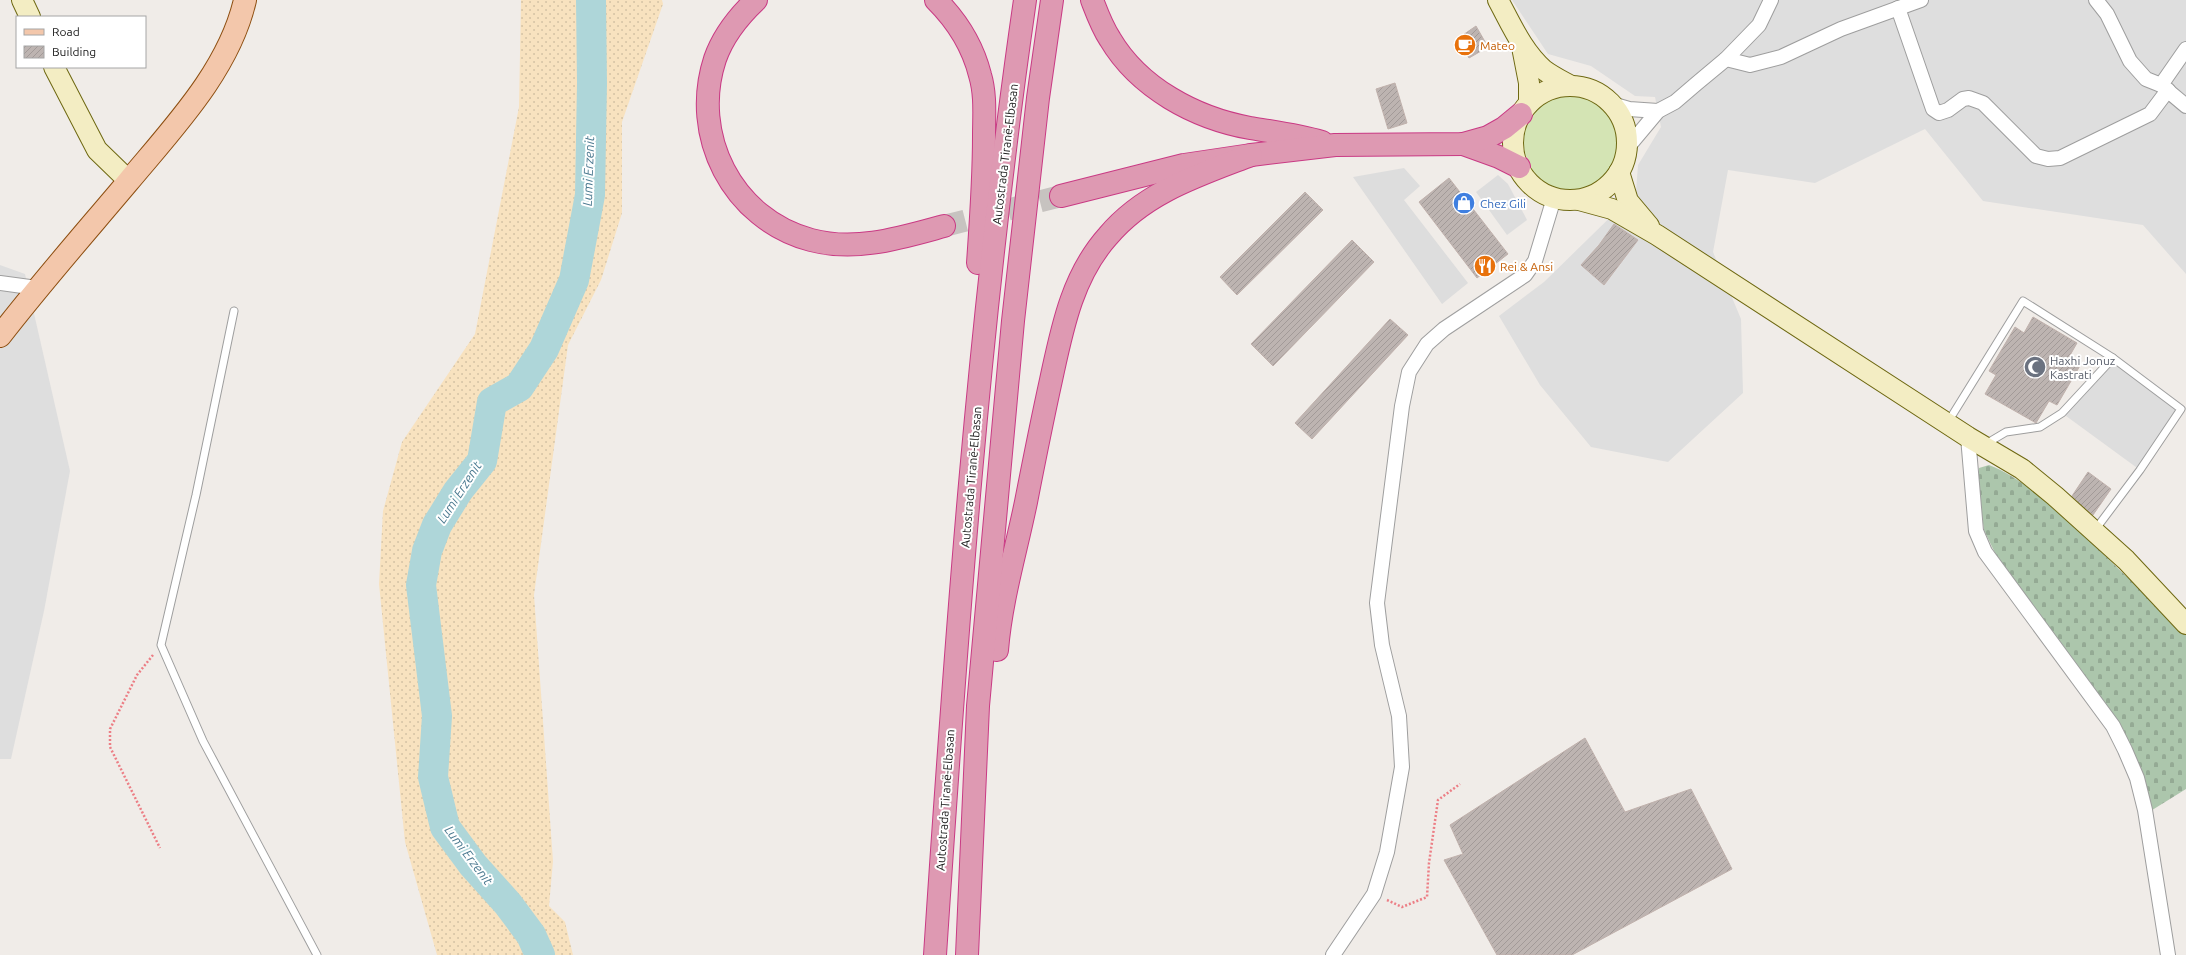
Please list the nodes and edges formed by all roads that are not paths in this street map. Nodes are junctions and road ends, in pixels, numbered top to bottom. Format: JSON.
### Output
{"nodes":[{"id":1,"x":22,"y":0,"type":"edge"},
{"id":2,"x":245,"y":0,"type":"edge"},
{"id":3,"x":756,"y":0,"type":"edge"},
{"id":4,"x":936,"y":0,"type":"edge"},
{"id":5,"x":1025,"y":0,"type":"edge"},
{"id":6,"x":1052,"y":0,"type":"edge"},
{"id":7,"x":1092,"y":0,"type":"edge"},
{"id":8,"x":1498,"y":0,"type":"edge"},
{"id":9,"x":1771,"y":0,"type":"edge"},
{"id":10,"x":1921,"y":0,"type":"edge"},
{"id":11,"x":2096,"y":0,"type":"edge"},
{"id":12,"x":1898,"y":8,"type":"junction"},
{"id":13,"x":30,"y":16,"type":"edge"},
{"id":14,"x":1520,"y":42,"type":"junction"},
{"id":15,"x":2186,"y":49,"type":"edge"},
{"id":16,"x":1726,"y":59,"type":"junction"},
{"id":17,"x":55,"y":68,"type":"edge"},
{"id":18,"x":1571,"y":86,"type":"junction"},
{"id":19,"x":2165,"y":88,"type":"junction"},
{"id":20,"x":1612,"y":104,"type":"junction"},
{"id":21,"x":2186,"y":106,"type":"edge"},
{"id":22,"x":1525,"y":108,"type":"junction"},
{"id":23,"x":1658,"y":111,"type":"junction"},
{"id":24,"x":1463,"y":144,"type":"junction"},
{"id":25,"x":1335,"y":145,"type":"junction"},
{"id":26,"x":1627,"y":148,"type":"junction"},
{"id":27,"x":1251,"y":154,"type":"junction"},
{"id":28,"x":1518,"y":167,"type":"junction"},
{"id":29,"x":1619,"y":172,"type":"junction"},
{"id":30,"x":129,"y":180,"type":"junction"},
{"id":31,"x":1061,"y":196,"type":"tunnel mouth"},
{"id":32,"x":1554,"y":198,"type":"junction"},
{"id":33,"x":1579,"y":200,"type":"junction"},
{"id":34,"x":944,"y":226,"type":"tunnel mouth"},
{"id":35,"x":1657,"y":235,"type":"junction"},
{"id":36,"x":0,"y":283,"type":"edge"},
{"id":37,"x":37,"y":288,"type":"junction"},
{"id":38,"x":234,"y":311,"type":"dead end"},
{"id":39,"x":984,"y":330,"type":"junction"},
{"id":40,"x":0,"y":336,"type":"edge"},
{"id":41,"x":2112,"y":358,"type":"junction"},
{"id":42,"x":1947,"y":424,"type":"junction"},
{"id":43,"x":1975,"y":442,"type":"junction"},
{"id":44,"x":2094,"y":531,"type":"junction"},
{"id":45,"x":2186,"y":624,"type":"edge"},
{"id":46,"x":978,"y":706,"type":"junction"},
{"id":47,"x":317,"y":955,"type":"edge"},
{"id":48,"x":935,"y":955,"type":"edge"},
{"id":49,"x":967,"y":955,"type":"edge"},
{"id":50,"x":1333,"y":955,"type":"edge"},
{"id":51,"x":2168,"y":955,"type":"edge"}],
"edges":[{"from":1,"to":13,"type":"main road"},
{"from":2,"to":30,"type":"main road"},
{"from":3,"to":34,"type":"highway"},
{"from":4,"to":39,"type":"highway"},
{"from":5,"to":39,"type":"highway","name":"Autostrada Tiranë-Elbasan"},
{"from":6,"to":46,"type":"highway"},
{"from":7,"to":25,"type":"highway"},
{"from":8,"to":14,"type":"main road"},
{"from":9,"to":16,"type":"street"},
{"from":10,"to":12,"type":"street"},
{"from":11,"to":19,"type":"street"},
{"from":12,"to":16,"type":"street"},
{"from":12,"to":19,"type":"street"},
{"from":14,"to":18,"type":"main road"},
{"from":14,"to":22,"type":"main road"},
{"from":15,"to":19,"type":"street"},
{"from":16,"to":23,"type":"street"},
{"from":17,"to":30,"type":"main road"},
{"from":18,"to":20,"type":"main road"},
{"from":18,"to":22,"type":"main road"},
{"from":19,"to":21,"type":"street"},
{"from":20,"to":23,"type":"street"},
{"from":20,"to":26,"type":"main road"},
{"from":22,"to":24,"type":"highway"},
{"from":22,"to":28,"type":"main road"},
{"from":23,"to":26,"type":"street"},
{"from":24,"to":25,"type":"highway"},
{"from":24,"to":28,"type":"highway"},
{"from":25,"to":27,"type":"highway"},
{"from":26,"to":29,"type":"main road"},
{"from":27,"to":31,"type":"highway"},
{"from":27,"to":46,"type":"highway"},
{"from":28,"to":32,"type":"main road"},
{"from":29,"to":33,"type":"main road"},
{"from":29,"to":35,"type":"main road"},
{"from":30,"to":37,"type":"main road"},
{"from":32,"to":33,"type":"main road"},
{"from":32,"to":50,"type":"street"},
{"from":33,"to":35,"type":"main road"},
{"from":35,"to":42,"type":"main road"},
{"from":36,"to":37,"type":"street"},
{"from":37,"to":40,"type":"main road"},
{"from":38,"to":47,"type":"lane"},
{"from":39,"to":48,"type":"highway","name":"Autostrada Tiranë-Elbasan"},
{"from":41,"to":42,"type":"lane"},
{"from":41,"to":43,"type":"lane"},
{"from":41,"to":44,"type":"lane"},
{"from":42,"to":43,"type":"main road"},
{"from":43,"to":44,"type":"main road"},
{"from":43,"to":51,"type":"street"},
{"from":44,"to":45,"type":"main road"},
{"from":46,"to":49,"type":"highway"}]}
